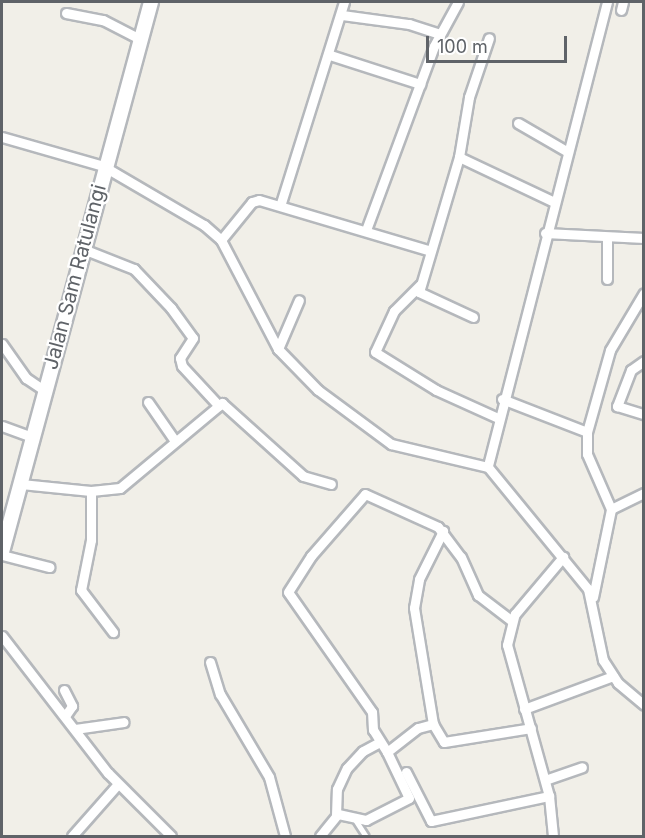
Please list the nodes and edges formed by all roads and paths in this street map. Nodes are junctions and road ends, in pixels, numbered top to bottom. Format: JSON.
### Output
{"nodes":[{"id":1,"x":151,"y":2,"type":"edge"},
{"id":2,"x":344,"y":2,"type":"edge"},
{"id":3,"x":458,"y":2,"type":"edge"},
{"id":4,"x":607,"y":2,"type":"edge"},
{"id":5,"x":66,"y":13,"type":"dead end"},
{"id":6,"x":342,"y":15,"type":"junction"},
{"id":7,"x":439,"y":34,"type":"junction"},
{"id":8,"x":489,"y":38,"type":"dead end"},
{"id":9,"x":140,"y":39,"type":"junction"},
{"id":10,"x":330,"y":55,"type":"junction"},
{"id":11,"x":420,"y":84,"type":"junction"},
{"id":12,"x":518,"y":123,"type":"dead end"},
{"id":13,"x":2,"y":137,"type":"edge"},
{"id":14,"x":568,"y":152,"type":"junction"},
{"id":15,"x":459,"y":157,"type":"junction"},
{"id":16,"x":103,"y":166,"type":"junction"},
{"id":17,"x":554,"y":202,"type":"junction"},
{"id":18,"x":281,"y":203,"type":"junction"},
{"id":19,"x":366,"y":230,"type":"junction"},
{"id":20,"x":545,"y":233,"type":"junction"},
{"id":21,"x":607,"y":238,"type":"junction"},
{"id":22,"x":644,"y":238,"type":"edge"},
{"id":23,"x":221,"y":240,"type":"junction"},
{"id":24,"x":82,"y":249,"type":"junction"},
{"id":25,"x":431,"y":251,"type":"junction"},
{"id":26,"x":607,"y":279,"type":"dead end"},
{"id":27,"x":420,"y":285,"type":"junction"},
{"id":28,"x":644,"y":293,"type":"edge"},
{"id":29,"x":299,"y":300,"type":"dead end"},
{"id":30,"x":473,"y":317,"type":"dead end"},
{"id":31,"x":2,"y":344,"type":"edge"},
{"id":32,"x":278,"y":348,"type":"junction"},
{"id":33,"x":644,"y":361,"type":"edge"},
{"id":34,"x":45,"y":391,"type":"junction"},
{"id":35,"x":502,"y":399,"type":"junction"},
{"id":36,"x":148,"y":402,"type":"dead end"},
{"id":37,"x":219,"y":406,"type":"junction"},
{"id":38,"x":644,"y":414,"type":"edge"},
{"id":39,"x":498,"y":418,"type":"junction"},
{"id":40,"x":2,"y":426,"type":"edge"},
{"id":41,"x":587,"y":432,"type":"junction"},
{"id":42,"x":32,"y":437,"type":"junction"},
{"id":43,"x":180,"y":437,"type":"junction"},
{"id":44,"x":488,"y":467,"type":"junction"},
{"id":45,"x":21,"y":484,"type":"junction"},
{"id":46,"x":331,"y":484,"type":"dead end"},
{"id":47,"x":91,"y":491,"type":"junction"},
{"id":48,"x":644,"y":493,"type":"edge"},
{"id":49,"x":611,"y":509,"type":"junction"},
{"id":50,"x":7,"y":514,"type":"edge"},
{"id":51,"x":442,"y":531,"type":"junction"},
{"id":52,"x":2,"y":554,"type":"edge"},
{"id":53,"x":563,"y":557,"type":"junction"},
{"id":54,"x":49,"y":567,"type":"dead end"},
{"id":55,"x":593,"y":597,"type":"junction"},
{"id":56,"x":512,"y":621,"type":"junction"},
{"id":57,"x":113,"y":632,"type":"dead end"},
{"id":58,"x":2,"y":636,"type":"edge"},
{"id":59,"x":210,"y":662,"type":"dead end"},
{"id":60,"x":613,"y":676,"type":"junction"},
{"id":61,"x":64,"y":690,"type":"dead end"},
{"id":62,"x":644,"y":705,"type":"edge"},
{"id":63,"x":524,"y":709,"type":"junction"},
{"id":64,"x":65,"y":716,"type":"junction"},
{"id":65,"x":124,"y":722,"type":"dead end"},
{"id":66,"x":434,"y":724,"type":"junction"},
{"id":67,"x":531,"y":728,"type":"junction"},
{"id":68,"x":75,"y":729,"type":"junction"},
{"id":69,"x":380,"y":742,"type":"junction"},
{"id":70,"x":387,"y":752,"type":"junction"},
{"id":71,"x":582,"y":767,"type":"dead end"},
{"id":72,"x":406,"y":772,"type":"dead end"},
{"id":73,"x":545,"y":780,"type":"junction"},
{"id":74,"x":118,"y":784,"type":"junction"},
{"id":75,"x":413,"y":794,"type":"junction"},
{"id":76,"x":549,"y":796,"type":"junction"},
{"id":77,"x":336,"y":815,"type":"junction"},
{"id":78,"x":354,"y":817,"type":"junction"},
{"id":79,"x":72,"y":837,"type":"edge"},
{"id":80,"x":171,"y":837,"type":"edge"},
{"id":81,"x":285,"y":837,"type":"edge"},
{"id":82,"x":320,"y":837,"type":"edge"},
{"id":83,"x":366,"y":837,"type":"edge"},
{"id":84,"x":553,"y":837,"type":"edge"}],
"edges":[{"from":1,"to":9,"type":"street","name":"Jalan Sam Ratulangi"},
{"from":2,"to":6,"type":"street"},
{"from":3,"to":7,"type":"street"},
{"from":4,"to":14,"type":"street"},
{"from":5,"to":9,"type":"street"},
{"from":6,"to":7,"type":"street"},
{"from":6,"to":10,"type":"street"},
{"from":7,"to":11,"type":"street"},
{"from":8,"to":15,"type":"street"},
{"from":9,"to":16,"type":"street","name":"Jalan Sam Ratulangi"},
{"from":10,"to":11,"type":"street"},
{"from":10,"to":18,"type":"street"},
{"from":11,"to":19,"type":"street"},
{"from":12,"to":14,"type":"street"},
{"from":13,"to":16,"type":"street"},
{"from":14,"to":17,"type":"street"},
{"from":15,"to":17,"type":"street"},
{"from":15,"to":25,"type":"street"},
{"from":16,"to":23,"type":"street"},
{"from":16,"to":24,"type":"street","name":"Jalan Sam Ratulangi"},
{"from":17,"to":20,"type":"street"},
{"from":18,"to":19,"type":"street"},
{"from":18,"to":23,"type":"street"},
{"from":19,"to":25,"type":"street"},
{"from":20,"to":21,"type":"street"},
{"from":20,"to":35,"type":"street"},
{"from":21,"to":22,"type":"street"},
{"from":21,"to":26,"type":"street"},
{"from":23,"to":32,"type":"street"},
{"from":24,"to":34,"type":"street","name":"Jalan Sam Ratulangi"},
{"from":24,"to":37,"type":"street"},
{"from":25,"to":27,"type":"street"},
{"from":27,"to":30,"type":"street"},
{"from":27,"to":39,"type":"street"},
{"from":28,"to":41,"type":"street"},
{"from":29,"to":32,"type":"street"},
{"from":31,"to":34,"type":"street"},
{"from":32,"to":44,"type":"street"},
{"from":33,"to":38,"type":"street"},
{"from":34,"to":42,"type":"street","name":"Jalan Sam Ratulangi"},
{"from":35,"to":39,"type":"street"},
{"from":35,"to":41,"type":"street"},
{"from":36,"to":43,"type":"street"},
{"from":37,"to":43,"type":"street"},
{"from":37,"to":46,"type":"street"},
{"from":39,"to":44,"type":"street"},
{"from":40,"to":42,"type":"street"},
{"from":41,"to":49,"type":"street"},
{"from":42,"to":45,"type":"street","name":"Jalan Sam Ratulangi"},
{"from":43,"to":47,"type":"street"},
{"from":44,"to":53,"type":"street"},
{"from":45,"to":47,"type":"street"},
{"from":45,"to":50,"type":"street","name":"Jalan Sam Ratulangi"},
{"from":47,"to":57,"type":"street"},
{"from":48,"to":49,"type":"street"},
{"from":49,"to":55,"type":"street"},
{"from":50,"to":52,"type":"street","name":"Jalan Sam Ratulangi"},
{"from":51,"to":56,"type":"street"},
{"from":51,"to":66,"type":"street"},
{"from":51,"to":69,"type":"street"},
{"from":52,"to":54,"type":"street"},
{"from":53,"to":55,"type":"street"},
{"from":53,"to":56,"type":"street"},
{"from":55,"to":60,"type":"street"},
{"from":56,"to":63,"type":"street"},
{"from":58,"to":64,"type":"street"},
{"from":59,"to":81,"type":"street"},
{"from":60,"to":62,"type":"street"},
{"from":60,"to":63,"type":"street"},
{"from":61,"to":64,"type":"street"},
{"from":63,"to":67,"type":"street"},
{"from":64,"to":68,"type":"street"},
{"from":65,"to":68,"type":"street"},
{"from":66,"to":67,"type":"street"},
{"from":66,"to":70,"type":"street"},
{"from":67,"to":73,"type":"street"},
{"from":68,"to":74,"type":"street"},
{"from":69,"to":70,"type":"street"},
{"from":69,"to":77,"type":"street"},
{"from":70,"to":75,"type":"street"},
{"from":71,"to":73,"type":"street"},
{"from":72,"to":75,"type":"street"},
{"from":73,"to":76,"type":"street"},
{"from":74,"to":79,"type":"street"},
{"from":74,"to":80,"type":"street"},
{"from":75,"to":76,"type":"street"},
{"from":75,"to":78,"type":"street"},
{"from":76,"to":84,"type":"street"},
{"from":77,"to":78,"type":"street"},
{"from":77,"to":82,"type":"street"},
{"from":78,"to":83,"type":"lane"}]}
